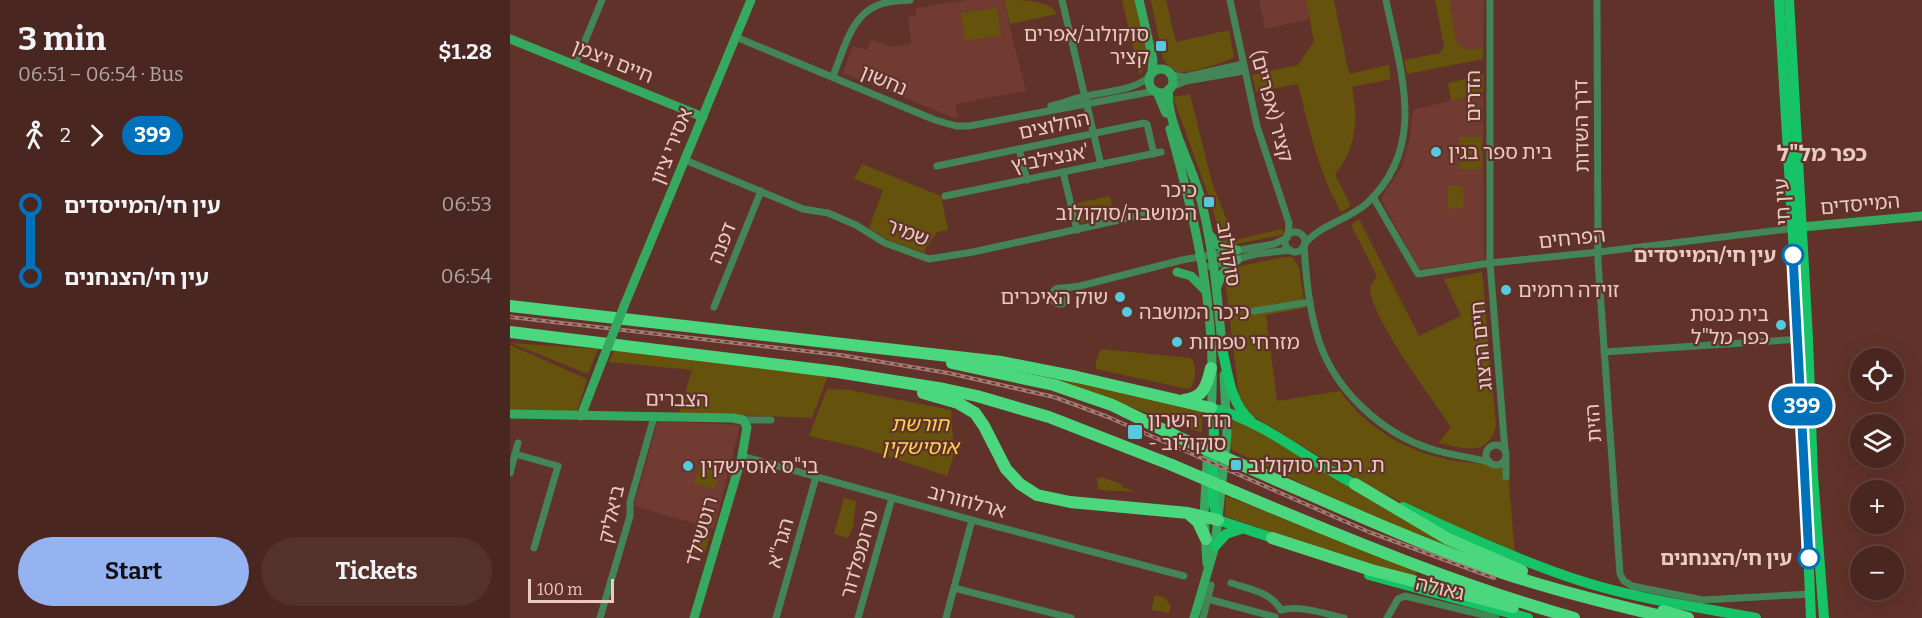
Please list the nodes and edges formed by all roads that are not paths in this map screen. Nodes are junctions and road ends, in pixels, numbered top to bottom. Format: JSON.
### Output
{"nodes":[{"id":1,"x":602,"y":0,"type":"edge"},
{"id":2,"x":751,"y":0,"type":"edge"},
{"id":3,"x":910,"y":0,"type":"edge"},
{"id":4,"x":1057,"y":0,"type":"edge"},
{"id":5,"x":1062,"y":0,"type":"edge"},
{"id":6,"x":1139,"y":0,"type":"edge"},
{"id":7,"x":1145,"y":0,"type":"edge"},
{"id":8,"x":1230,"y":0,"type":"edge"},
{"id":9,"x":1386,"y":0,"type":"edge"},
{"id":10,"x":1490,"y":0,"type":"edge"},
{"id":11,"x":1597,"y":0,"type":"edge"},
{"id":12,"x":1779,"y":0,"type":"edge"},
{"id":13,"x":1789,"y":0,"type":"edge"},
{"id":14,"x":1064,"y":9,"type":"junction"},
{"id":15,"x":736,"y":37,"type":"junction"},
{"id":16,"x":510,"y":39,"type":"edge"},
{"id":17,"x":575,"y":65,"type":"junction"},
{"id":18,"x":1244,"y":67,"type":"junction"},
{"id":19,"x":1168,"y":72,"type":"junction"},
{"id":20,"x":1151,"y":74,"type":"junction"},
{"id":21,"x":833,"y":76,"type":"junction"},
{"id":22,"x":1170,"y":88,"type":"junction"},
{"id":23,"x":1156,"y":92,"type":"junction"},
{"id":24,"x":1085,"y":100,"type":"junction"},
{"id":25,"x":703,"y":117,"type":"junction"},
{"id":26,"x":1093,"y":133,"type":"junction"},
{"id":27,"x":1019,"y":149,"type":"junction"},
{"id":28,"x":1158,"y":153,"type":"joint"},
{"id":29,"x":685,"y":159,"type":"junction"},
{"id":30,"x":1101,"y":165,"type":"junction"},
{"id":31,"x":937,"y":166,"type":"dead end"},
{"id":32,"x":1064,"y":172,"type":"junction"},
{"id":33,"x":1026,"y":180,"type":"junction"},
{"id":34,"x":761,"y":192,"type":"junction"},
{"id":35,"x":945,"y":196,"type":"dead end"},
{"id":36,"x":1373,"y":197,"type":"junction"},
{"id":37,"x":1166,"y":210,"type":"dead end"},
{"id":38,"x":1922,"y":216,"type":"edge"},
{"id":39,"x":1288,"y":219,"type":"junction"},
{"id":40,"x":1796,"y":228,"type":"junction"},
{"id":41,"x":1077,"y":230,"type":"junction"},
{"id":42,"x":1318,"y":231,"type":"junction"},
{"id":43,"x":1208,"y":232,"type":"junction"},
{"id":44,"x":1299,"y":233,"type":"junction"},
{"id":45,"x":1287,"y":236,"type":"junction"},
{"id":46,"x":1304,"y":244,"type":"junction"},
{"id":47,"x":1291,"y":250,"type":"junction"},
{"id":48,"x":1599,"y":252,"type":"junction"},
{"id":49,"x":1212,"y":254,"type":"junction"},
{"id":50,"x":1237,"y":255,"type":"junction"},
{"id":51,"x":1200,"y":256,"type":"junction"},
{"id":52,"x":1490,"y":263,"type":"junction"},
{"id":53,"x":1214,"y":265,"type":"junction"},
{"id":54,"x":1305,"y":267,"type":"junction"},
{"id":55,"x":1202,"y":268,"type":"junction"},
{"id":56,"x":1177,"y":272,"type":"dead end"},
{"id":57,"x":1064,"y":288,"type":"dead end"},
{"id":58,"x":1217,"y":289,"type":"junction"},
{"id":59,"x":1205,"y":292,"type":"junction"},
{"id":60,"x":510,"y":299,"type":"edge"},
{"id":61,"x":1310,"y":302,"type":"junction"},
{"id":62,"x":510,"y":306,"type":"edge"},
{"id":63,"x":714,"y":307,"type":"dead end"},
{"id":64,"x":1254,"y":311,"type":"dead end"},
{"id":65,"x":627,"y":320,"type":"junction"},
{"id":66,"x":510,"y":334,"type":"edge"},
{"id":67,"x":1803,"y":339,"type":"junction"},
{"id":68,"x":841,"y":345,"type":"junction"},
{"id":69,"x":1222,"y":348,"type":"junction"},
{"id":70,"x":1604,"y":352,"type":"junction"},
{"id":71,"x":1211,"y":368,"type":"junction"},
{"id":72,"x":849,"y":374,"type":"junction"},
{"id":73,"x":1172,"y":400,"type":"junction"},
{"id":74,"x":1211,"y":408,"type":"junction"},
{"id":75,"x":1226,"y":412,"type":"junction"},
{"id":76,"x":510,"y":414,"type":"edge"},
{"id":77,"x":581,"y":416,"type":"junction"},
{"id":78,"x":654,"y":417,"type":"junction"},
{"id":79,"x":743,"y":420,"type":"junction"},
{"id":80,"x":771,"y":420,"type":"dead end"},
{"id":81,"x":1503,"y":425,"type":"junction"},
{"id":82,"x":1260,"y":429,"type":"junction"},
{"id":83,"x":519,"y":443,"type":"dead end"},
{"id":84,"x":1490,"y":448,"type":"junction"},
{"id":85,"x":515,"y":453,"type":"junction"},
{"id":86,"x":1505,"y":455,"type":"junction"},
{"id":87,"x":742,"y":456,"type":"junction"},
{"id":88,"x":1470,"y":458,"type":"junction"},
{"id":89,"x":1491,"y":464,"type":"junction"},
{"id":90,"x":510,"y":472,"type":"edge"},
{"id":91,"x":816,"y":477,"type":"junction"},
{"id":92,"x":1355,"y":484,"type":"junction"},
{"id":93,"x":892,"y":498,"type":"junction"},
{"id":94,"x":1188,"y":513,"type":"junction"},
{"id":95,"x":1204,"y":516,"type":"junction"},
{"id":96,"x":972,"y":520,"type":"junction"},
{"id":97,"x":1218,"y":520,"type":"junction"},
{"id":98,"x":1246,"y":530,"type":"junction"},
{"id":99,"x":1272,"y":538,"type":"junction"},
{"id":100,"x":1210,"y":542,"type":"junction"},
{"id":101,"x":534,"y":549,"type":"dead end"},
{"id":102,"x":1184,"y":576,"type":"dead end"},
{"id":103,"x":1231,"y":583,"type":"dead end"},
{"id":104,"x":1211,"y":585,"type":"dead end"},
{"id":105,"x":954,"y":588,"type":"junction"},
{"id":106,"x":1208,"y":599,"type":"junction"},
{"id":107,"x":1811,"y":599,"type":"junction"},
{"id":108,"x":1281,"y":610,"type":"junction"},
{"id":109,"x":1275,"y":617,"type":"edge"},
{"id":110,"x":600,"y":618,"type":"edge"},
{"id":111,"x":694,"y":618,"type":"edge"},
{"id":112,"x":776,"y":618,"type":"edge"},
{"id":113,"x":858,"y":618,"type":"edge"},
{"id":114,"x":946,"y":618,"type":"edge"},
{"id":115,"x":1071,"y":618,"type":"edge"},
{"id":116,"x":1194,"y":618,"type":"edge"},
{"id":117,"x":1203,"y":618,"type":"edge"},
{"id":118,"x":1344,"y":618,"type":"edge"},
{"id":119,"x":1387,"y":618,"type":"edge"},
{"id":120,"x":1496,"y":618,"type":"edge"},
{"id":121,"x":1528,"y":618,"type":"edge"},
{"id":122,"x":1563,"y":618,"type":"edge"},
{"id":123,"x":1574,"y":618,"type":"edge"},
{"id":124,"x":1670,"y":618,"type":"edge"},
{"id":125,"x":1688,"y":618,"type":"edge"},
{"id":126,"x":1756,"y":618,"type":"edge"},
{"id":127,"x":1804,"y":618,"type":"edge"},
{"id":128,"x":1811,"y":618,"type":"edge"},
{"id":129,"x":1824,"y":618,"type":"edge"}],
"edges":[{"from":1,"to":17,"type":"street"},
{"from":2,"to":15,"type":"street","name":"אסירי ציון"},
{"from":3,"to":21,"type":"street"},
{"from":4,"to":14,"type":"street"},
{"from":5,"to":14,"type":"street"},
{"from":6,"to":20,"type":"street"},
{"from":7,"to":19,"type":"street"},
{"from":8,"to":18,"type":"street","name":"קציר (אפריים)"},
{"from":9,"to":36,"type":"street"},
{"from":10,"to":52,"type":"street","name":"הדרים"},
{"from":11,"to":48,"type":"street","name":"דרך השדות"},
{"from":12,"to":40,"type":"main road","name":"עין חי"},
{"from":13,"to":40,"type":"main road","name":"עין חי"},
{"from":14,"to":24,"type":"street"},
{"from":15,"to":21,"type":"street","name":"נחשון"},
{"from":15,"to":25,"type":"street","name":"אסירי ציון"},
{"from":16,"to":17,"type":"street","name":"חיים ויצמן"},
{"from":17,"to":25,"type":"street","name":"חיים ויצמן"},
{"from":18,"to":19,"type":"street"},
{"from":18,"to":22,"type":"street"},
{"from":18,"to":39,"type":"street","name":"קציר (אפריים)"},
{"from":19,"to":20,"type":"street"},
{"from":19,"to":22,"type":"street"},
{"from":20,"to":23,"type":"street"},
{"from":20,"to":24,"type":"street","name":"נחשון"},
{"from":21,"to":24,"type":"street","name":"נחשון"},
{"from":22,"to":23,"type":"street"},
{"from":22,"to":43,"type":"street","name":"סוקולוב"},
{"from":23,"to":24,"type":"street","name":"נחשון"},
{"from":23,"to":51,"type":"street","name":"סוקולוב"},
{"from":24,"to":26,"type":"street"},
{"from":25,"to":29,"type":"street","name":"אסירי ציון"},
{"from":26,"to":27,"type":"street","name":"החלוצים"},
{"from":26,"to":28,"type":"street","name":"החלוצים"},
{"from":26,"to":30,"type":"street"},
{"from":27,"to":31,"type":"street","name":"החלוצים"},
{"from":27,"to":33,"type":"street"},
{"from":28,"to":30,"type":"street","name":"אנצילביץ'"},
{"from":29,"to":34,"type":"street","name":"שמיר"},
{"from":29,"to":77,"type":"street","name":"אסירי ציון","bridge":true},
{"from":30,"to":32,"type":"street","name":"אנצילביץ'"},
{"from":32,"to":33,"type":"street","name":"אנצילביץ'"},
{"from":32,"to":41,"type":"street"},
{"from":33,"to":35,"type":"street","name":"אנצילביץ'"},
{"from":34,"to":41,"type":"street","name":"שמיר"},
{"from":34,"to":63,"type":"street","name":"דפנה"},
{"from":36,"to":42,"type":"street"},
{"from":36,"to":52,"type":"street","name":"הפרחים"},
{"from":37,"to":41,"type":"street","name":"שמיר"},
{"from":38,"to":40,"type":"street","name":"המייסדים"},
{"from":39,"to":44,"type":"street","name":"קציר (אפריים)"},
{"from":39,"to":45,"type":"street","name":"קציר (אפריים)"},
{"from":40,"to":48,"type":"street","name":"הפרחים"},
{"from":40,"to":67,"type":"main road","name":"עין חי"},
{"from":42,"to":44,"type":"street"},
{"from":42,"to":46,"type":"street"},
{"from":43,"to":49,"type":"street","name":"סוקולוב"},
{"from":43,"to":50,"type":"street"},
{"from":44,"to":45,"type":"street"},
{"from":44,"to":46,"type":"street"},
{"from":45,"to":47,"type":"street"},
{"from":45,"to":50,"type":"street"},
{"from":46,"to":47,"type":"street"},
{"from":46,"to":54,"type":"street"},
{"from":47,"to":50,"type":"street"},
{"from":47,"to":54,"type":"street"},
{"from":48,"to":52,"type":"street","name":"הפרחים"},
{"from":48,"to":70,"type":"street","name":"הזית"},
{"from":49,"to":50,"type":"street"},
{"from":49,"to":51,"type":"street"},
{"from":49,"to":53,"type":"street","name":"סוקולוב"},
{"from":50,"to":53,"type":"street"},
{"from":50,"to":58,"type":"street"},
{"from":51,"to":55,"type":"street","name":"סוקולוב"},
{"from":51,"to":57,"type":"street"},
{"from":52,"to":81,"type":"street","name":"חיים הרצוג"},
{"from":53,"to":55,"type":"street"},
{"from":53,"to":58,"type":"street","name":"סוקולוב"},
{"from":54,"to":61,"type":"street"},
{"from":55,"to":59,"type":"street","name":"סוקולוב"},
{"from":56,"to":59,"type":"street"},
{"from":58,"to":69,"type":"street","name":"סוקולוב"},
{"from":59,"to":71,"type":"street","name":"סוקולוב"},
{"from":60,"to":65,"type":"highway"},
{"from":61,"to":64,"type":"street"},
{"from":61,"to":88,"type":"street"},
{"from":62,"to":65,"type":"highway"},
{"from":65,"to":68,"type":"highway"},
{"from":66,"to":72,"type":"highway"},
{"from":67,"to":70,"type":"street"},
{"from":67,"to":107,"type":"main road","name":"עין חי"},
{"from":67,"to":129,"type":"main road","name":"עין חי"},
{"from":68,"to":73,"type":"highway"},
{"from":68,"to":124,"type":"highway","bridge":true},
{"from":69,"to":75,"type":"street","name":"סוקולוב"},
{"from":69,"to":82,"type":"main road"},
{"from":70,"to":107,"type":"street","name":"הזית"},
{"from":71,"to":73,"type":"highway"},
{"from":71,"to":74,"type":"street","name":"סוקולוב"},
{"from":72,"to":94,"type":"highway"},
{"from":72,"to":123,"type":"highway","bridge":true},
{"from":73,"to":74,"type":"highway"},
{"from":74,"to":75,"type":"main road"},
{"from":74,"to":95,"type":"street","name":"סוקולוב"},
{"from":74,"to":97,"type":"main road"},
{"from":75,"to":82,"type":"main road"},
{"from":75,"to":97,"type":"street","name":"סוקולוב"},
{"from":76,"to":77,"type":"street","name":"הצברים"},
{"from":77,"to":78,"type":"street","name":"הצברים"},
{"from":78,"to":79,"type":"street","name":"הצברים"},
{"from":78,"to":110,"type":"street","name":"ביאליק"},
{"from":79,"to":80,"type":"street","name":"הצברים"},
{"from":79,"to":87,"type":"street","name":"רוטשילד"},
{"from":81,"to":84,"type":"street"},
{"from":81,"to":86,"type":"street","name":"חיים הרצוג"},
{"from":82,"to":92,"type":"main road"},
{"from":83,"to":85,"type":"street"},
{"from":84,"to":86,"type":"street"},
{"from":84,"to":88,"type":"street"},
{"from":84,"to":89,"type":"street"},
{"from":85,"to":90,"type":"street"},
{"from":85,"to":101,"type":"street"},
{"from":86,"to":89,"type":"street"},
{"from":86,"to":89,"type":"street"},
{"from":87,"to":91,"type":"street","name":"ארלוזורוב"},
{"from":87,"to":111,"type":"street","name":"רוטשילד"},
{"from":88,"to":89,"type":"street"},
{"from":91,"to":93,"type":"street","name":"ארלוזורוב"},
{"from":91,"to":112,"type":"street","name":"הגר\"א"},
{"from":92,"to":125,"type":"highway"},
{"from":92,"to":126,"type":"main road"},
{"from":93,"to":96,"type":"street","name":"ארלוזורוב"},
{"from":93,"to":113,"type":"street","name":"טרומפלדור"},
{"from":94,"to":95,"type":"highway"},
{"from":94,"to":100,"type":"highway"},
{"from":95,"to":97,"type":"highway"},
{"from":95,"to":100,"type":"street","name":"סוקולוב"},
{"from":96,"to":102,"type":"street","name":"ארלוזורוב"},
{"from":96,"to":105,"type":"street"},
{"from":97,"to":98,"type":"main road"},
{"from":97,"to":100,"type":"street","name":"סוקולוב"},
{"from":98,"to":99,"type":"main road"},
{"from":98,"to":100,"type":"main road"},
{"from":99,"to":121,"type":"main road"},
{"from":99,"to":122,"type":"highway"},
{"from":100,"to":116,"type":"street","name":"סוקולוב"},
{"from":103,"to":108,"type":"street"},
{"from":104,"to":106,"type":"street"},
{"from":105,"to":114,"type":"street"},
{"from":105,"to":115,"type":"street"},
{"from":106,"to":109,"type":"street"},
{"from":106,"to":117,"type":"street"},
{"from":107,"to":127,"type":"main road"},
{"from":107,"to":128,"type":"main road","name":"עין חי"},
{"from":108,"to":109,"type":"street"},
{"from":108,"to":118,"type":"street"},
{"from":119,"to":120,"type":"street","name":"גאולה"}]}
